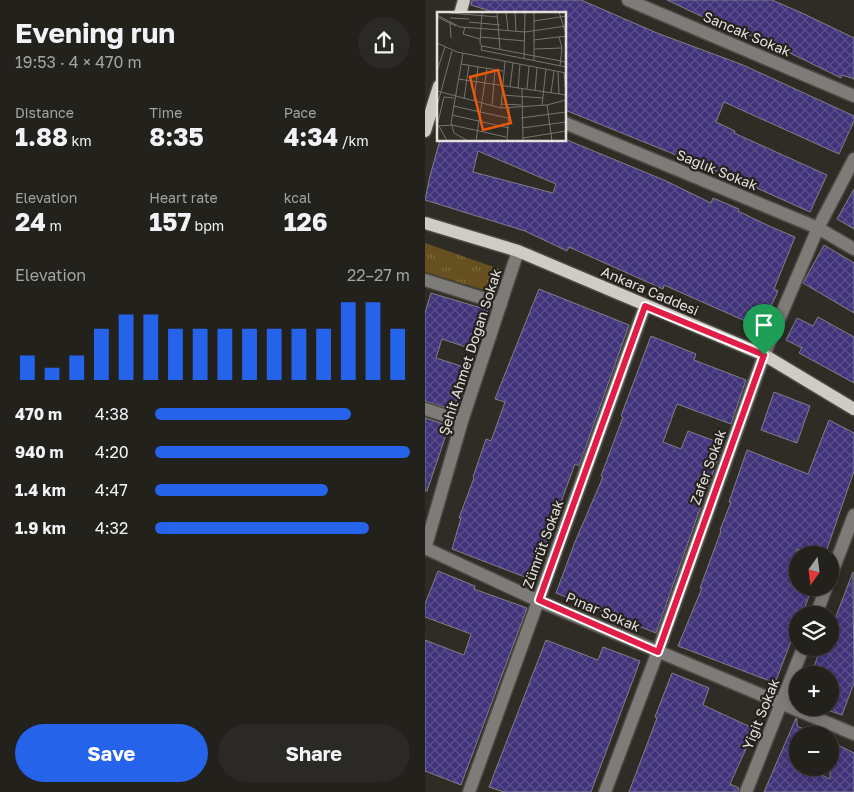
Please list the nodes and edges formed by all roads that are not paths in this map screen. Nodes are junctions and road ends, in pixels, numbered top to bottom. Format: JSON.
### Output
{"nodes":[{"id":1,"x":628,"y":0,"type":"edge"},
{"id":2,"x":437,"y":92,"type":"edge"},
{"id":3,"x":854,"y":96,"type":"edge"},
{"id":4,"x":566,"y":123,"type":"edge"},
{"id":5,"x":425,"y":131,"type":"edge"},
{"id":6,"x":854,"y":159,"type":"edge"},
{"id":7,"x":425,"y":223,"type":"edge"},
{"id":8,"x":818,"y":228,"type":"junction"},
{"id":9,"x":854,"y":249,"type":"edge"},
{"id":10,"x":518,"y":251,"type":"junction"},
{"id":11,"x":425,"y":280,"type":"edge"},
{"id":12,"x":501,"y":304,"type":"junction"},
{"id":13,"x":645,"y":306,"type":"junction"},
{"id":14,"x":764,"y":355,"type":"junction"},
{"id":15,"x":425,"y":409,"type":"edge"},
{"id":16,"x":854,"y":409,"type":"edge"},
{"id":17,"x":462,"y":421,"type":"junction"},
{"id":18,"x":854,"y":515,"type":"edge"},
{"id":19,"x":425,"y":549,"type":"edge"},
{"id":20,"x":839,"y":554,"type":"edge"},
{"id":21,"x":539,"y":600,"type":"junction"},
{"id":22,"x":658,"y":652,"type":"junction"},
{"id":23,"x":800,"y":656,"type":"edge"},
{"id":24,"x":782,"y":703,"type":"junction"},
{"id":25,"x":854,"y":734,"type":"edge"},
{"id":26,"x":469,"y":792,"type":"edge"},
{"id":27,"x":605,"y":792,"type":"edge"},
{"id":28,"x":746,"y":792,"type":"edge"}],
"edges":[{"from":1,"to":3,"type":"street","name":"Sancak Sokak"},
{"from":2,"to":5,"type":"main road"},
{"from":4,"to":8,"type":"street","name":"Sağlık Sokak"},
{"from":6,"to":8,"type":"street","name":"Zafer Sokak"},
{"from":7,"to":10,"type":"main road","name":"Ankara Caddesi"},
{"from":8,"to":9,"type":"street","name":"Sağlık Sokak"},
{"from":8,"to":14,"type":"street","name":"Zafer Sokak"},
{"from":10,"to":12,"type":"street","name":"Şehit Ahmet Doğan Sokak"},
{"from":10,"to":13,"type":"main road","name":"Ankara Caddesi"},
{"from":11,"to":12,"type":"street"},
{"from":12,"to":17,"type":"street","name":"Şehit Ahmet Doğan Sokak"},
{"from":13,"to":14,"type":"main road","name":"Ankara Caddesi"},
{"from":13,"to":21,"type":"street","name":"Zümrüt Sokak"},
{"from":14,"to":16,"type":"main road","name":"Ankara Caddesi"},
{"from":14,"to":22,"type":"street","name":"Zafer Sokak"},
{"from":15,"to":17,"type":"street"},
{"from":17,"to":19,"type":"street","name":"Şehit Ahmet Doğan Sokak"},
{"from":18,"to":20,"type":"street"},
{"from":19,"to":21,"type":"street","name":"Pınar Sokak"},
{"from":21,"to":22,"type":"street","name":"Pınar Sokak"},
{"from":21,"to":26,"type":"street","name":"Zümrüt Sokak"},
{"from":22,"to":24,"type":"street","name":"Pınar Sokak"},
{"from":22,"to":27,"type":"street","name":"Zafer Sokak"},
{"from":23,"to":24,"type":"street","name":"Yiğit Sokak"},
{"from":24,"to":25,"type":"street","name":"Pınar Sokak"},
{"from":24,"to":28,"type":"street","name":"Yiğit Sokak"}]}
